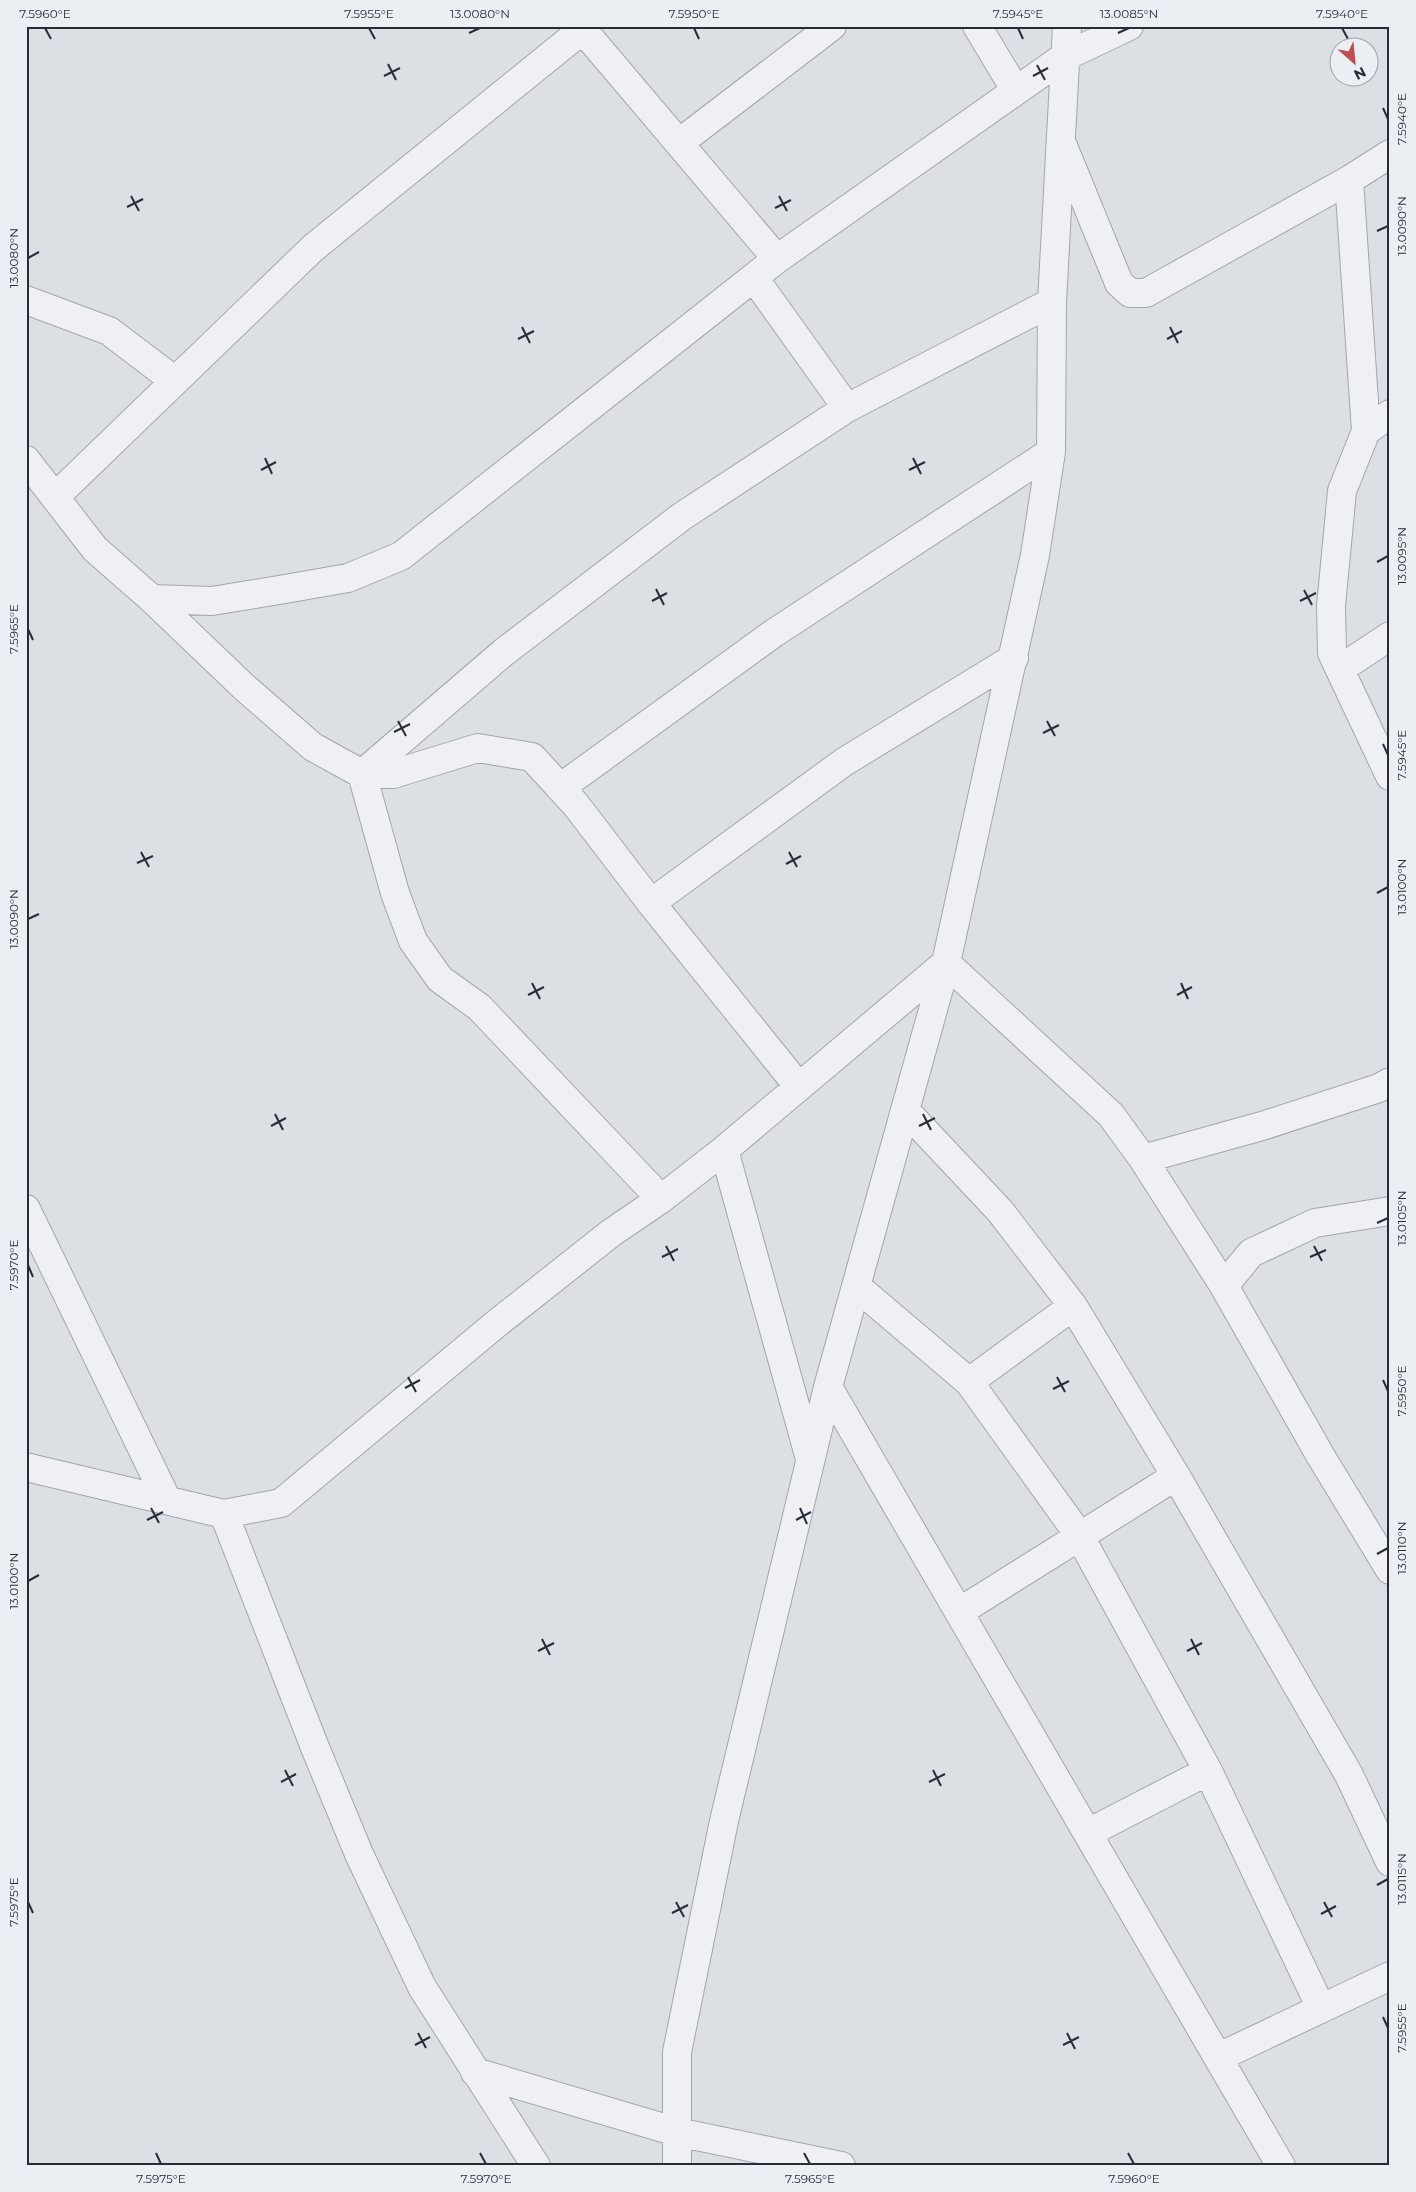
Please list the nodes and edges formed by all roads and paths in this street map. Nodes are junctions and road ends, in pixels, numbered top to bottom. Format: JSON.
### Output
{"nodes":[{"id":1,"x":832,"y":26,"type":"edge"},
{"id":2,"x":977,"y":26,"type":"edge"},
{"id":3,"x":1067,"y":26,"type":"edge"},
{"id":4,"x":1129,"y":26,"type":"edge"},
{"id":5,"x":585,"y":28,"type":"edge"},
{"id":6,"x":1064,"y":57,"type":"junction"},
{"id":7,"x":1016,"y":91,"type":"junction"},
{"id":8,"x":1060,"y":137,"type":"junction"},
{"id":9,"x":679,"y":144,"type":"junction"},
{"id":10,"x":1390,"y":154,"type":"edge"},
{"id":11,"x":1349,"y":180,"type":"junction"},
{"id":12,"x":777,"y":260,"type":"junction"},
{"id":13,"x":754,"y":278,"type":"junction"},
{"id":14,"x":26,"y":300,"type":"edge"},
{"id":15,"x":1052,"y":302,"type":"junction"},
{"id":16,"x":175,"y":381,"type":"junction"},
{"id":17,"x":847,"y":408,"type":"junction"},
{"id":18,"x":1390,"y":414,"type":"edge"},
{"id":19,"x":1366,"y":431,"type":"junction"},
{"id":20,"x":1051,"y":452,"type":"junction"},
{"id":21,"x":26,"y":460,"type":"edge"},
{"id":22,"x":55,"y":497,"type":"junction"},
{"id":23,"x":152,"y":599,"type":"junction"},
{"id":24,"x":1390,"y":636,"type":"edge"},
{"id":25,"x":1014,"y":658,"type":"junction"},
{"id":26,"x":1340,"y":669,"type":"junction"},
{"id":27,"x":362,"y":774,"type":"junction"},
{"id":28,"x":1390,"y":776,"type":"edge"},
{"id":29,"x":560,"y":788,"type":"junction"},
{"id":30,"x":651,"y":903,"type":"junction"},
{"id":31,"x":946,"y":963,"type":"junction"},
{"id":32,"x":1390,"y":1082,"type":"edge"},
{"id":33,"x":799,"y":1088,"type":"junction"},
{"id":34,"x":905,"y":1110,"type":"junction"},
{"id":35,"x":724,"y":1150,"type":"junction"},
{"id":36,"x":1144,"y":1159,"type":"junction"},
{"id":37,"x":661,"y":1199,"type":"junction"},
{"id":38,"x":26,"y":1209,"type":"edge"},
{"id":39,"x":1390,"y":1210,"type":"edge"},
{"id":40,"x":856,"y":1286,"type":"junction"},
{"id":41,"x":1224,"y":1286,"type":"junction"},
{"id":42,"x":1073,"y":1306,"type":"junction"},
{"id":43,"x":969,"y":1382,"type":"junction"},
{"id":44,"x":828,"y":1388,"type":"junction"},
{"id":45,"x":812,"y":1463,"type":"junction"},
{"id":46,"x":26,"y":1467,"type":"edge"},
{"id":47,"x":1176,"y":1476,"type":"junction"},
{"id":48,"x":167,"y":1500,"type":"junction"},
{"id":49,"x":224,"y":1514,"type":"junction"},
{"id":50,"x":1079,"y":1535,"type":"junction"},
{"id":51,"x":1390,"y":1570,"type":"edge"},
{"id":52,"x":959,"y":1612,"type":"junction"},
{"id":53,"x":1208,"y":1771,"type":"junction"},
{"id":54,"x":1088,"y":1833,"type":"junction"},
{"id":55,"x":1390,"y":1862,"type":"edge"},
{"id":56,"x":1390,"y":1976,"type":"edge"},
{"id":57,"x":1321,"y":2008,"type":"junction"},
{"id":58,"x":1219,"y":2057,"type":"junction"},
{"id":59,"x":475,"y":2072,"type":"junction"},
{"id":60,"x":676,"y":2132,"type":"junction"},
{"id":61,"x":536,"y":2166,"type":"edge"},
{"id":62,"x":677,"y":2166,"type":"edge"},
{"id":63,"x":841,"y":2166,"type":"edge"},
{"id":64,"x":1282,"y":2166,"type":"edge"}],
"edges":[{"from":1,"to":9,"type":"street"},
{"from":2,"to":7,"type":"street"},
{"from":3,"to":6,"type":"street"},
{"from":4,"to":6,"type":"street"},
{"from":5,"to":9,"type":"street"},
{"from":5,"to":16,"type":"street"},
{"from":6,"to":7,"type":"street"},
{"from":6,"to":8,"type":"street"},
{"from":7,"to":12,"type":"street"},
{"from":8,"to":11,"type":"street"},
{"from":8,"to":15,"type":"street"},
{"from":9,"to":12,"type":"street"},
{"from":10,"to":11,"type":"street"},
{"from":11,"to":19,"type":"street"},
{"from":12,"to":13,"type":"street"},
{"from":13,"to":17,"type":"street"},
{"from":13,"to":23,"type":"street"},
{"from":14,"to":16,"type":"street"},
{"from":15,"to":17,"type":"street"},
{"from":15,"to":20,"type":"street"},
{"from":16,"to":22,"type":"street"},
{"from":17,"to":27,"type":"street"},
{"from":18,"to":19,"type":"street"},
{"from":19,"to":26,"type":"street"},
{"from":20,"to":25,"type":"street"},
{"from":20,"to":29,"type":"street"},
{"from":21,"to":22,"type":"street"},
{"from":22,"to":23,"type":"street"},
{"from":23,"to":27,"type":"street"},
{"from":24,"to":26,"type":"street"},
{"from":25,"to":30,"type":"street"},
{"from":25,"to":31,"type":"street"},
{"from":26,"to":28,"type":"street"},
{"from":27,"to":29,"type":"street"},
{"from":27,"to":37,"type":"street"},
{"from":29,"to":30,"type":"street"},
{"from":30,"to":33,"type":"street"},
{"from":31,"to":33,"type":"street"},
{"from":31,"to":34,"type":"street"},
{"from":31,"to":36,"type":"street"},
{"from":32,"to":36,"type":"street"},
{"from":33,"to":35,"type":"street"},
{"from":34,"to":40,"type":"street"},
{"from":34,"to":42,"type":"street"},
{"from":35,"to":37,"type":"street"},
{"from":35,"to":45,"type":"street"},
{"from":36,"to":41,"type":"street"},
{"from":37,"to":49,"type":"street"},
{"from":38,"to":48,"type":"street"},
{"from":39,"to":41,"type":"street"},
{"from":40,"to":43,"type":"street"},
{"from":40,"to":44,"type":"street"},
{"from":41,"to":51,"type":"street"},
{"from":42,"to":43,"type":"street"},
{"from":42,"to":47,"type":"street"},
{"from":43,"to":50,"type":"street"},
{"from":44,"to":45,"type":"street"},
{"from":44,"to":52,"type":"street"},
{"from":45,"to":60,"type":"street"},
{"from":46,"to":48,"type":"street"},
{"from":47,"to":50,"type":"street"},
{"from":47,"to":55,"type":"street"},
{"from":48,"to":49,"type":"street"},
{"from":49,"to":59,"type":"street"},
{"from":50,"to":52,"type":"street"},
{"from":50,"to":53,"type":"street"},
{"from":52,"to":54,"type":"street"},
{"from":53,"to":54,"type":"street"},
{"from":53,"to":57,"type":"street"},
{"from":54,"to":58,"type":"street"},
{"from":56,"to":57,"type":"street"},
{"from":57,"to":58,"type":"street"},
{"from":58,"to":64,"type":"street"},
{"from":59,"to":60,"type":"street"},
{"from":59,"to":61,"type":"street"},
{"from":60,"to":62,"type":"street"},
{"from":60,"to":63,"type":"street"}]}
